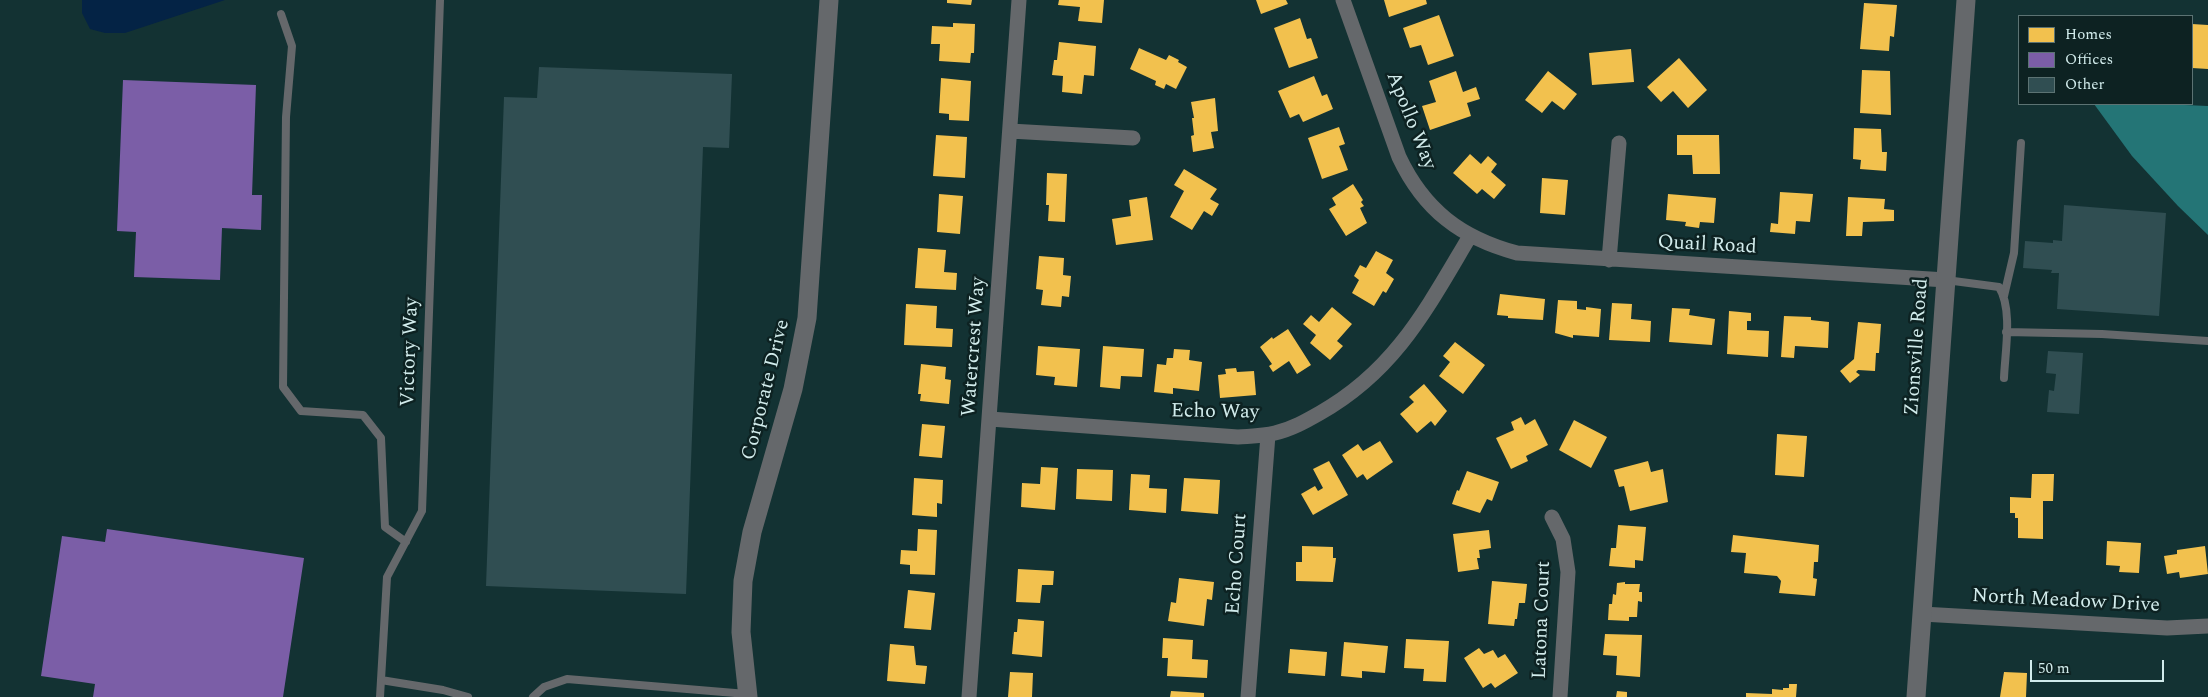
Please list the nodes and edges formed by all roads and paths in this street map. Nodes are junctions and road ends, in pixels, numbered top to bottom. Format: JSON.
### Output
{"nodes":[{"id":1,"x":440,"y":0,"type":"edge"},
{"id":2,"x":830,"y":0,"type":"edge"},
{"id":3,"x":1019,"y":0,"type":"edge"},
{"id":4,"x":1343,"y":0,"type":"edge"},
{"id":5,"x":1966,"y":0,"type":"edge"},
{"id":6,"x":281,"y":14,"type":"dead end"},
{"id":7,"x":1010,"y":130,"type":"junction"},
{"id":8,"x":1133,"y":138,"type":"dead end"},
{"id":9,"x":1619,"y":143,"type":"dead end"},
{"id":10,"x":2021,"y":143,"type":"dead end"},
{"id":11,"x":1470,"y":236,"type":"junction"},
{"id":12,"x":1609,"y":260,"type":"junction"},
{"id":13,"x":1946,"y":280,"type":"junction"},
{"id":14,"x":2004,"y":296,"type":"junction"},
{"id":15,"x":2006,"y":332,"type":"junction"},
{"id":16,"x":2208,"y":341,"type":"edge"},
{"id":17,"x":2004,"y":378,"type":"dead end"},
{"id":18,"x":990,"y":420,"type":"junction"},
{"id":19,"x":1268,"y":434,"type":"junction"},
{"id":20,"x":1552,"y":517,"type":"dead end"},
{"id":21,"x":406,"y":542,"type":"junction"},
{"id":22,"x":1922,"y":614,"type":"junction"},
{"id":23,"x":2208,"y":626,"type":"edge"},
{"id":24,"x":381,"y":680,"type":"junction"},
{"id":25,"x":748,"y":696,"type":"edge"},
{"id":26,"x":380,"y":697,"type":"edge"},
{"id":27,"x":468,"y":697,"type":"edge"},
{"id":28,"x":533,"y":697,"type":"edge"},
{"id":29,"x":970,"y":697,"type":"edge"},
{"id":30,"x":1248,"y":697,"type":"edge"},
{"id":31,"x":1560,"y":697,"type":"edge"},
{"id":32,"x":1916,"y":697,"type":"edge"}],
"edges":[{"from":1,"to":21,"type":"lane","name":"Victory Way"},
{"from":2,"to":25,"type":"street","name":"Corporate Drive"},
{"from":3,"to":7,"type":"street","name":"Watercrest Way"},
{"from":4,"to":11,"type":"street","name":"Apollo Way"},
{"from":5,"to":13,"type":"street","name":"Zionsville Road"},
{"from":6,"to":21,"type":"lane"},
{"from":7,"to":8,"type":"street"},
{"from":7,"to":18,"type":"street","name":"Watercrest Way"},
{"from":9,"to":12,"type":"street"},
{"from":10,"to":14,"type":"lane"},
{"from":11,"to":12,"type":"street","name":"Quail Road"},
{"from":11,"to":19,"type":"street","name":"Echo Way"},
{"from":12,"to":13,"type":"street","name":"Quail Road"},
{"from":13,"to":14,"type":"lane"},
{"from":13,"to":22,"type":"street","name":"Zionsville Road"},
{"from":14,"to":15,"type":"lane"},
{"from":15,"to":16,"type":"lane"},
{"from":15,"to":17,"type":"lane"},
{"from":18,"to":19,"type":"street","name":"Echo Way"},
{"from":18,"to":29,"type":"street","name":"Watercrest Way"},
{"from":19,"to":30,"type":"street","name":"Echo Court"},
{"from":20,"to":31,"type":"street","name":"Latona Court"},
{"from":21,"to":24,"type":"lane","name":"Victory Way"},
{"from":22,"to":23,"type":"street","name":"North Meadow Drive"},
{"from":22,"to":32,"type":"street","name":"Zionsville Road"},
{"from":24,"to":26,"type":"lane","name":"Victory Way"},
{"from":24,"to":27,"type":"lane"},
{"from":25,"to":28,"type":"lane"}]}
